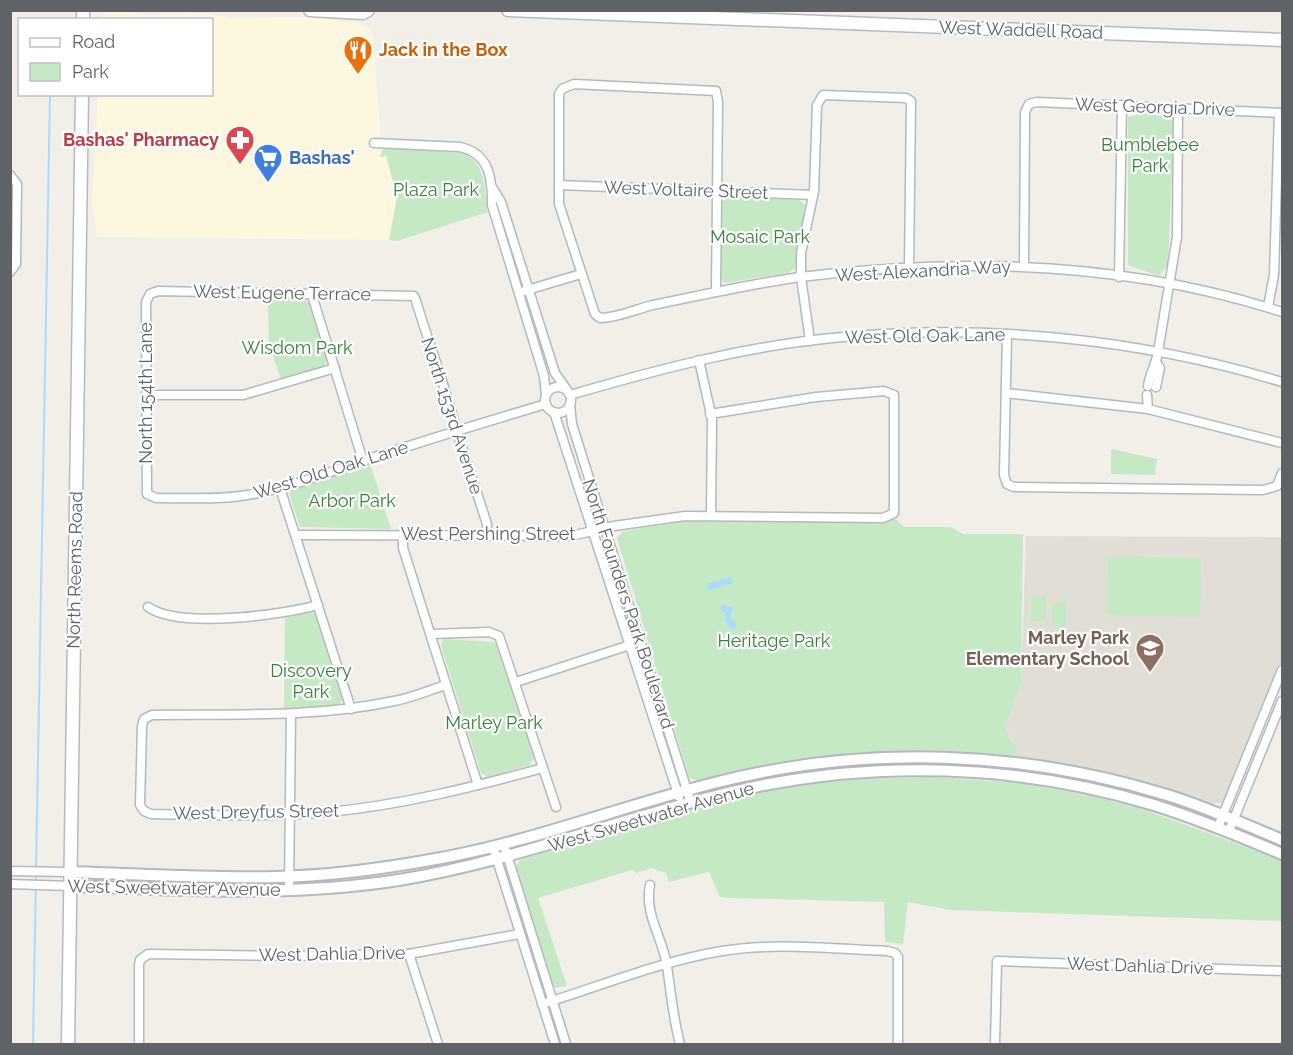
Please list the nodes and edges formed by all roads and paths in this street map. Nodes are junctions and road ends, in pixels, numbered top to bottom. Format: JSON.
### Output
{"nodes":[{"id":1,"x":310,"y":10,"type":"edge"},
{"id":2,"x":368,"y":10,"type":"edge"},
{"id":3,"x":508,"y":10,"type":"edge"},
{"id":4,"x":515,"y":11,"type":"edge"},
{"id":5,"x":734,"y":13,"type":"edge"},
{"id":6,"x":1282,"y":40,"type":"edge"},
{"id":7,"x":82,"y":96,"type":"edge"},
{"id":8,"x":1122,"y":105,"type":"junction"},
{"id":9,"x":1178,"y":108,"type":"junction"},
{"id":10,"x":1281,"y":113,"type":"edge"},
{"id":11,"x":374,"y":143,"type":"dead end"},
{"id":12,"x":11,"y":175,"type":"edge"},
{"id":13,"x":559,"y":185,"type":"junction"},
{"id":14,"x":492,"y":186,"type":"junction"},
{"id":15,"x":716,"y":189,"type":"junction"},
{"id":16,"x":813,"y":195,"type":"junction"},
{"id":17,"x":1279,"y":212,"type":"edge"},
{"id":18,"x":1024,"y":266,"type":"junction"},
{"id":19,"x":909,"y":268,"type":"junction"},
{"id":20,"x":10,"y":272,"type":"edge"},
{"id":21,"x":581,"y":274,"type":"junction"},
{"id":22,"x":801,"y":277,"type":"junction"},
{"id":23,"x":1119,"y":277,"type":"junction"},
{"id":24,"x":1170,"y":283,"type":"junction"},
{"id":25,"x":528,"y":290,"type":"junction"},
{"id":26,"x":716,"y":292,"type":"junction"},
{"id":27,"x":519,"y":293,"type":"junction"},
{"id":28,"x":150,"y":294,"type":"joint"},
{"id":29,"x":312,"y":295,"type":"junction"},
{"id":30,"x":414,"y":296,"type":"joint"},
{"id":31,"x":1268,"y":307,"type":"junction"},
{"id":32,"x":1282,"y":312,"type":"edge"},
{"id":33,"x":1007,"y":334,"type":"junction"},
{"id":34,"x":810,"y":341,"type":"junction"},
{"id":35,"x":1158,"y":352,"type":"junction"},
{"id":36,"x":699,"y":360,"type":"junction"},
{"id":37,"x":334,"y":368,"type":"junction"},
{"id":38,"x":1282,"y":382,"type":"edge"},
{"id":39,"x":1153,"y":384,"type":"dead end"},
{"id":40,"x":568,"y":392,"type":"junction"},
{"id":41,"x":1006,"y":393,"type":"junction"},
{"id":42,"x":146,"y":395,"type":"junction"},
{"id":43,"x":546,"y":400,"type":"junction"},
{"id":44,"x":570,"y":405,"type":"junction"},
{"id":45,"x":554,"y":412,"type":"junction"},
{"id":46,"x":710,"y":414,"type":"junction"},
{"id":47,"x":457,"y":432,"type":"junction"},
{"id":48,"x":1282,"y":443,"type":"edge"},
{"id":49,"x":363,"y":461,"type":"junction"},
{"id":50,"x":1282,"y":473,"type":"edge"},
{"id":51,"x":280,"y":488,"type":"junction"},
{"id":52,"x":147,"y":494,"type":"joint"},
{"id":53,"x":711,"y":516,"type":"junction"},
{"id":54,"x":604,"y":529,"type":"junction"},
{"id":55,"x":594,"y":532,"type":"junction"},
{"id":56,"x":402,"y":534,"type":"junction"},
{"id":57,"x":296,"y":535,"type":"junction"},
{"id":58,"x":487,"y":536,"type":"junction"},
{"id":59,"x":318,"y":605,"type":"junction"},
{"id":60,"x":148,"y":607,"type":"dead end"},
{"id":61,"x":430,"y":634,"type":"junction"},
{"id":62,"x":640,"y":641,"type":"junction"},
{"id":63,"x":630,"y":644,"type":"junction"},
{"id":64,"x":1282,"y":670,"type":"edge"},
{"id":65,"x":516,"y":682,"type":"junction"},
{"id":66,"x":446,"y":685,"type":"junction"},
{"id":67,"x":1282,"y":700,"type":"edge"},
{"id":68,"x":351,"y":709,"type":"junction"},
{"id":69,"x":291,"y":714,"type":"junction"},
{"id":70,"x":543,"y":768,"type":"junction"},
{"id":71,"x":478,"y":785,"type":"junction"},
{"id":72,"x":682,"y":791,"type":"junction"},
{"id":73,"x":686,"y":804,"type":"junction"},
{"id":74,"x":556,"y":807,"type":"dead end"},
{"id":75,"x":290,"y":815,"type":"junction"},
{"id":76,"x":1228,"y":817,"type":"junction"},
{"id":77,"x":1218,"y":827,"type":"junction"},
{"id":78,"x":1229,"y":831,"type":"junction"},
{"id":79,"x":1282,"y":840,"type":"edge"},
{"id":80,"x":498,"y":846,"type":"junction"},
{"id":81,"x":1282,"y":854,"type":"edge"},
{"id":82,"x":501,"y":859,"type":"junction"},
{"id":83,"x":10,"y":870,"type":"edge"},
{"id":84,"x":70,"y":872,"type":"junction"},
{"id":85,"x":289,"y":877,"type":"junction"},
{"id":86,"x":10,"y":884,"type":"edge"},
{"id":87,"x":650,"y":885,"type":"dead end"},
{"id":88,"x":70,"y":886,"type":"junction"},
{"id":89,"x":289,"y":890,"type":"junction"},
{"id":90,"x":519,"y":933,"type":"junction"},
{"id":91,"x":410,"y":954,"type":"junction"},
{"id":92,"x":667,"y":964,"type":"junction"},
{"id":93,"x":1282,"y":970,"type":"edge"},
{"id":94,"x":552,"y":1001,"type":"junction"},
{"id":95,"x":542,"y":1004,"type":"junction"},
{"id":96,"x":68,"y":1044,"type":"edge"},
{"id":97,"x":139,"y":1044,"type":"edge"},
{"id":98,"x":437,"y":1044,"type":"edge"},
{"id":99,"x":555,"y":1044,"type":"edge"},
{"id":100,"x":566,"y":1044,"type":"edge"},
{"id":101,"x":680,"y":1044,"type":"edge"},
{"id":102,"x":898,"y":1044,"type":"edge"},
{"id":103,"x":995,"y":1044,"type":"edge"}],
"edges":[{"from":1,"to":2,"type":"main road"},
{"from":3,"to":4,"type":"main road","name":"West Waddell Road"},
{"from":4,"to":5,"type":"main road","name":"West Waddell Road"},
{"from":5,"to":6,"type":"main road","name":"West Waddell Road"},
{"from":7,"to":84,"type":"main road","name":"North Reems Road"},
{"from":8,"to":9,"type":"street","name":"West Georgia Drive"},
{"from":8,"to":18,"type":"street","name":"West Georgia Drive"},
{"from":8,"to":23,"type":"street"},
{"from":9,"to":10,"type":"street","name":"West Georgia Drive"},
{"from":9,"to":24,"type":"street"},
{"from":10,"to":17,"type":"street"},
{"from":11,"to":14,"type":"street"},
{"from":12,"to":20,"type":"street"},
{"from":13,"to":15,"type":"street","name":"West Voltaire Street"},
{"from":13,"to":15,"type":"street"},
{"from":13,"to":21,"type":"street"},
{"from":14,"to":25,"type":"street"},
{"from":14,"to":27,"type":"street"},
{"from":15,"to":16,"type":"street","name":"West Voltaire Street"},
{"from":15,"to":26,"type":"street"},
{"from":16,"to":19,"type":"street"},
{"from":16,"to":22,"type":"street"},
{"from":17,"to":31,"type":"street"},
{"from":18,"to":19,"type":"street","name":"West Alexandria Way"},
{"from":18,"to":23,"type":"street","name":"West Alexandria Way"},
{"from":19,"to":22,"type":"street","name":"West Alexandria Way"},
{"from":21,"to":25,"type":"street"},
{"from":21,"to":26,"type":"street","name":"West Alexandria Way"},
{"from":22,"to":26,"type":"street","name":"West Alexandria Way"},
{"from":22,"to":34,"type":"street"},
{"from":23,"to":24,"type":"street","name":"West Alexandria Way"},
{"from":24,"to":31,"type":"street","name":"West Alexandria Way"},
{"from":24,"to":35,"type":"street"},
{"from":25,"to":27,"type":"street"},
{"from":25,"to":40,"type":"street"},
{"from":27,"to":43,"type":"street"},
{"from":28,"to":29,"type":"street","name":"West Eugene Terrace"},
{"from":28,"to":42,"type":"street","name":"North 154th Lane"},
{"from":29,"to":30,"type":"street","name":"West Eugene Terrace"},
{"from":29,"to":37,"type":"street"},
{"from":30,"to":47,"type":"street","name":"North 153rd Avenue"},
{"from":31,"to":32,"type":"street","name":"West Alexandria Way"},
{"from":33,"to":34,"type":"street","name":"West Old Oak Lane"},
{"from":33,"to":35,"type":"street","name":"West Old Oak Lane"},
{"from":33,"to":41,"type":"street"},
{"from":34,"to":36,"type":"street","name":"West Old Oak Lane"},
{"from":35,"to":38,"type":"street","name":"West Old Oak Lane"},
{"from":35,"to":39,"type":"street"},
{"from":36,"to":40,"type":"street","name":"West Old Oak Lane"},
{"from":36,"to":46,"type":"street"},
{"from":37,"to":42,"type":"street"},
{"from":37,"to":49,"type":"street"},
{"from":40,"to":43,"type":"street"},
{"from":40,"to":44,"type":"street"},
{"from":41,"to":48,"type":"street"},
{"from":41,"to":50,"type":"street"},
{"from":42,"to":52,"type":"street","name":"North 154th Lane"},
{"from":43,"to":45,"type":"street"},
{"from":43,"to":47,"type":"street","name":"West Old Oak Lane"},
{"from":44,"to":45,"type":"street"},
{"from":44,"to":54,"type":"street","name":"North Founders Park Boulevard"},
{"from":45,"to":55,"type":"street","name":"North Founders Park Boulevard"},
{"from":46,"to":53,"type":"street"},
{"from":46,"to":53,"type":"street","name":"West Pershing Street"},
{"from":47,"to":49,"type":"street","name":"West Old Oak Lane"},
{"from":47,"to":58,"type":"street","name":"North 153rd Avenue"},
{"from":49,"to":51,"type":"street","name":"West Old Oak Lane"},
{"from":51,"to":52,"type":"street","name":"West Old Oak Lane"},
{"from":51,"to":57,"type":"street"},
{"from":53,"to":54,"type":"street","name":"West Pershing Street"},
{"from":54,"to":55,"type":"street","name":"West Pershing Street"},
{"from":54,"to":62,"type":"street","name":"North Founders Park Boulevard"},
{"from":55,"to":58,"type":"street","name":"West Pershing Street"},
{"from":55,"to":63,"type":"street","name":"North Founders Park Boulevard"},
{"from":56,"to":57,"type":"street","name":"West Pershing Street"},
{"from":56,"to":58,"type":"street","name":"West Pershing Street"},
{"from":56,"to":61,"type":"street"},
{"from":57,"to":59,"type":"street"},
{"from":59,"to":60,"type":"street"},
{"from":59,"to":68,"type":"street"},
{"from":61,"to":65,"type":"street"},
{"from":61,"to":66,"type":"street"},
{"from":62,"to":63,"type":"street"},
{"from":62,"to":72,"type":"street","name":"North Founders Park Boulevard"},
{"from":63,"to":65,"type":"street"},
{"from":63,"to":72,"type":"street","name":"North Founders Park Boulevard"},
{"from":64,"to":76,"type":"street"},
{"from":65,"to":70,"type":"street"},
{"from":66,"to":68,"type":"street"},
{"from":66,"to":71,"type":"street"},
{"from":67,"to":76,"type":"street"},
{"from":68,"to":69,"type":"street"},
{"from":69,"to":75,"type":"street"},
{"from":69,"to":75,"type":"street","name":"West Dreyfus Street"},
{"from":70,"to":71,"type":"street","name":"West Dreyfus Street"},
{"from":70,"to":74,"type":"street"},
{"from":71,"to":75,"type":"street","name":"West Dreyfus Street"},
{"from":72,"to":73,"type":"street","name":"North Founders Park Boulevard"},
{"from":72,"to":76,"type":"street","name":"West Sweetwater Avenue"},
{"from":72,"to":80,"type":"street","name":"West Sweetwater Avenue"},
{"from":73,"to":77,"type":"street","name":"West Sweetwater Avenue"},
{"from":73,"to":82,"type":"street","name":"West Sweetwater Avenue"},
{"from":75,"to":85,"type":"street"},
{"from":76,"to":77,"type":"street"},
{"from":76,"to":78,"type":"street"},
{"from":76,"to":79,"type":"street","name":"West Sweetwater Avenue"},
{"from":77,"to":78,"type":"street","name":"West Sweetwater Avenue"},
{"from":78,"to":81,"type":"street","name":"West Sweetwater Avenue"},
{"from":80,"to":82,"type":"street"},
{"from":80,"to":85,"type":"street","name":"West Sweetwater Avenue"},
{"from":82,"to":89,"type":"street","name":"West Sweetwater Avenue"},
{"from":82,"to":90,"type":"street"},
{"from":82,"to":94,"type":"street"},
{"from":83,"to":84,"type":"street","name":"West Sweetwater Avenue"},
{"from":84,"to":85,"type":"street","name":"West Sweetwater Avenue"},
{"from":84,"to":88,"type":"main road","name":"North Reems Road"},
{"from":85,"to":89,"type":"street"},
{"from":86,"to":88,"type":"street","name":"West Sweetwater Avenue"},
{"from":87,"to":92,"type":"street"},
{"from":88,"to":89,"type":"street","name":"West Sweetwater Avenue"},
{"from":88,"to":96,"type":"main road","name":"North Reems Road"},
{"from":90,"to":91,"type":"street","name":"West Dahlia Drive"},
{"from":90,"to":95,"type":"street"},
{"from":91,"to":97,"type":"street","name":"West Dahlia Drive"},
{"from":91,"to":98,"type":"street"},
{"from":92,"to":94,"type":"street"},
{"from":92,"to":101,"type":"street"},
{"from":92,"to":102,"type":"street"},
{"from":93,"to":103,"type":"street","name":"West Dahlia Drive"},
{"from":94,"to":95,"type":"street"},
{"from":94,"to":100,"type":"street"},
{"from":95,"to":99,"type":"street"}]}
